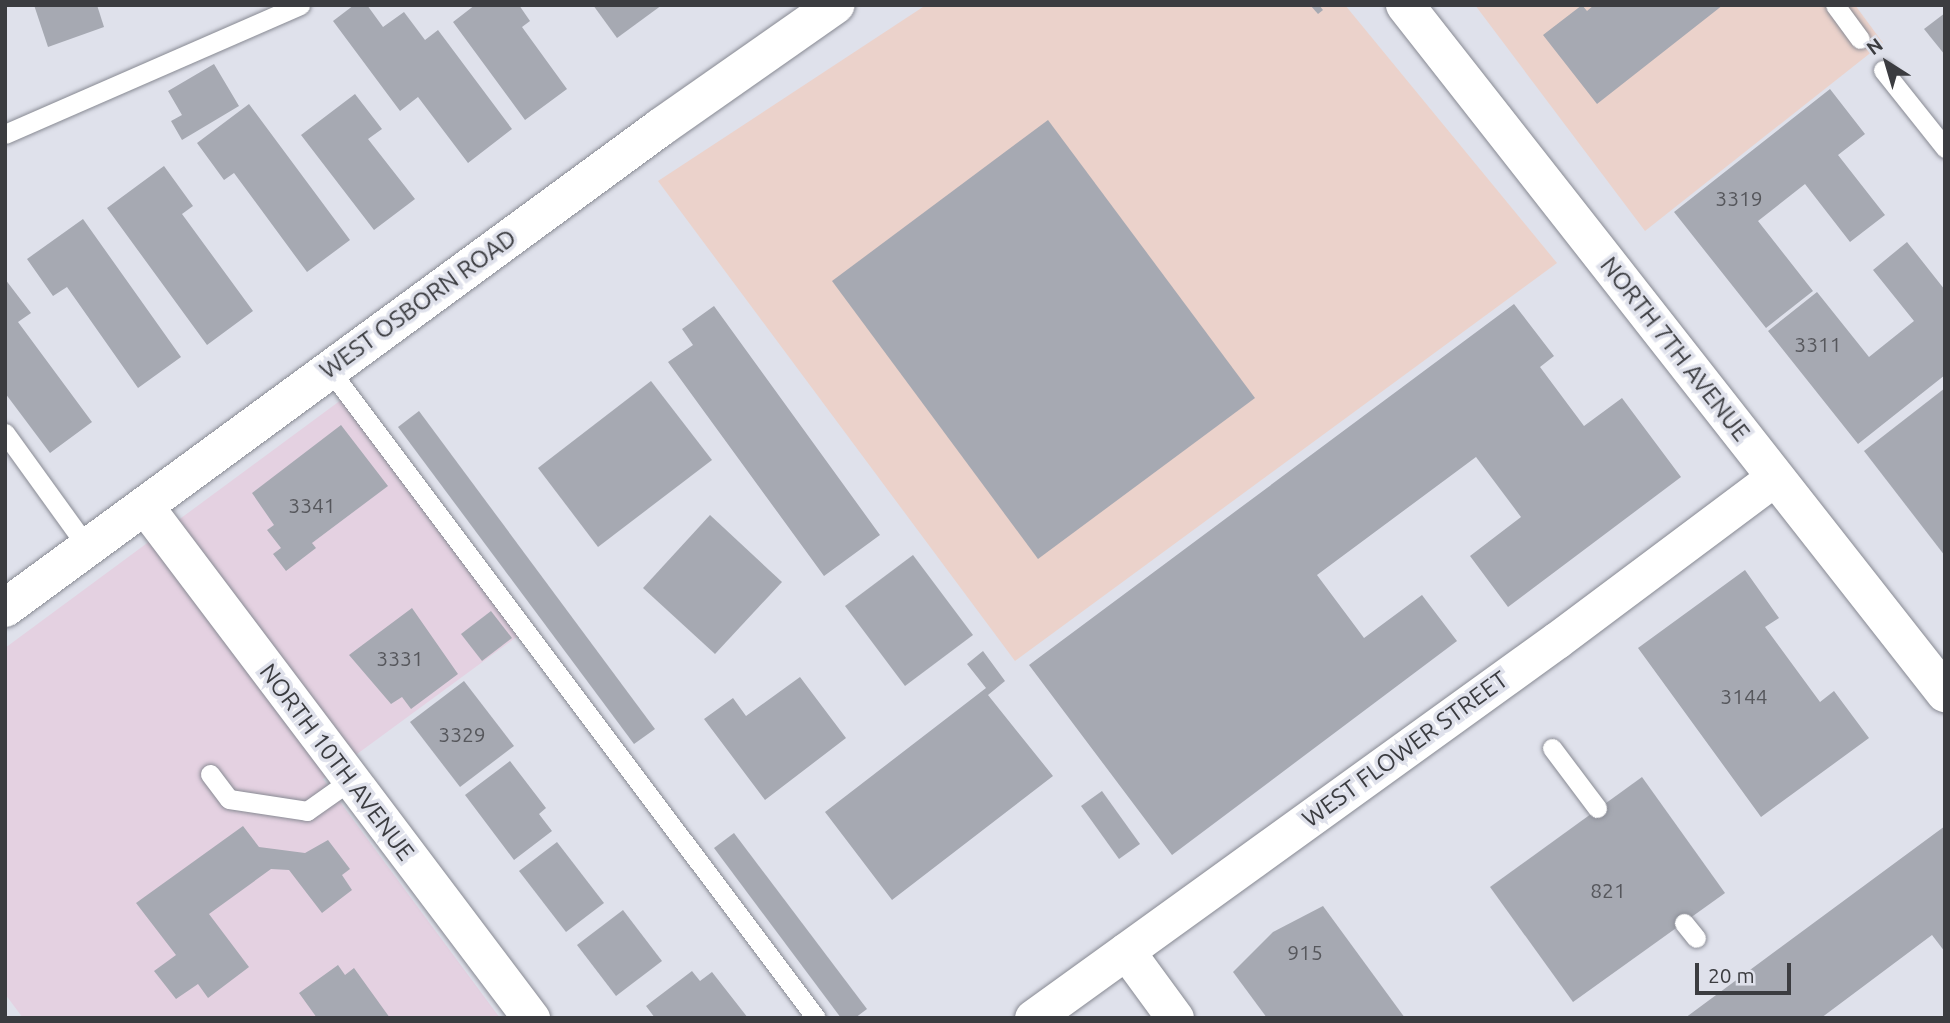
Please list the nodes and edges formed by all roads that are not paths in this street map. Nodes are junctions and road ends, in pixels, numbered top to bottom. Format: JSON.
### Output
{"nodes":[{"id":1,"x":300,"y":5,"type":"edge"},
{"id":2,"x":835,"y":5,"type":"edge"},
{"id":3,"x":1405,"y":5,"type":"edge"},
{"id":4,"x":1835,"y":5,"type":"edge"},
{"id":5,"x":1860,"y":39,"type":"dead end"},
{"id":6,"x":1882,"y":70,"type":"dead end"},
{"id":7,"x":5,"y":134,"type":"edge"},
{"id":8,"x":1945,"y":148,"type":"edge"},
{"id":9,"x":329,"y":369,"type":"junction"},
{"id":10,"x":5,"y":433,"type":"edge"},
{"id":11,"x":1775,"y":477,"type":"junction"},
{"id":12,"x":144,"y":505,"type":"junction"},
{"id":13,"x":88,"y":548,"type":"junction"},
{"id":14,"x":5,"y":608,"type":"edge"},
{"id":15,"x":1945,"y":693,"type":"edge"},
{"id":16,"x":1552,"y":748,"type":"dead end"},
{"id":17,"x":210,"y":774,"type":"dead end"},
{"id":18,"x":351,"y":780,"type":"junction"},
{"id":19,"x":1597,"y":808,"type":"dead end"},
{"id":20,"x":1126,"y":951,"type":"junction"},
{"id":21,"x":531,"y":1018,"type":"edge"},
{"id":22,"x":816,"y":1018,"type":"edge"},
{"id":23,"x":1033,"y":1018,"type":"edge"},
{"id":24,"x":1175,"y":1018,"type":"edge"}],
"edges":[{"from":1,"to":7,"type":"lane"},
{"from":2,"to":9,"type":"street","name":"WEST OSBORN ROAD"},
{"from":3,"to":11,"type":"street","name":"NORTH 7TH AVENUE"},
{"from":4,"to":5,"type":"lane"},
{"from":6,"to":8,"type":"lane"},
{"from":9,"to":12,"type":"street","name":"WEST OSBORN ROAD"},
{"from":9,"to":22,"type":"lane"},
{"from":10,"to":13,"type":"lane"},
{"from":11,"to":15,"type":"street","name":"NORTH 7TH AVENUE"},
{"from":11,"to":20,"type":"street","name":"WEST FLOWER STREET"},
{"from":12,"to":13,"type":"street","name":"WEST OSBORN ROAD"},
{"from":12,"to":18,"type":"street","name":"NORTH 10TH AVENUE"},
{"from":13,"to":14,"type":"street","name":"WEST OSBORN ROAD"},
{"from":16,"to":19,"type":"lane"},
{"from":17,"to":18,"type":"lane"},
{"from":18,"to":21,"type":"street","name":"NORTH 10TH AVENUE"},
{"from":20,"to":23,"type":"street","name":"WEST FLOWER STREET"},
{"from":20,"to":24,"type":"street"}]}
